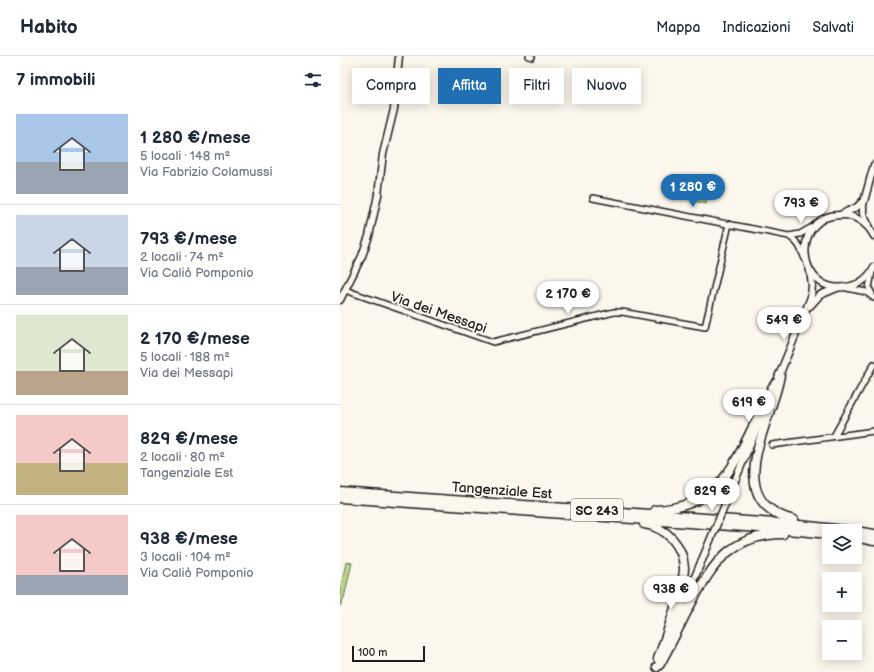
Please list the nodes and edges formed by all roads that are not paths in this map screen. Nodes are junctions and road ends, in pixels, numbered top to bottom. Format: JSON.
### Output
{"nodes":[{"id":1,"x":399,"y":56,"type":"edge"},
{"id":2,"x":874,"y":165,"type":"edge"},
{"id":3,"x":593,"y":198,"type":"dead end"},
{"id":4,"x":864,"y":199,"type":"junction"},
{"id":5,"x":841,"y":215,"type":"junction"},
{"id":6,"x":729,"y":224,"type":"junction"},
{"id":7,"x":816,"y":224,"type":"junction"},
{"id":8,"x":873,"y":234,"type":"edge"},
{"id":9,"x":789,"y":236,"type":"junction"},
{"id":10,"x":805,"y":260,"type":"junction"},
{"id":11,"x":873,"y":270,"type":"edge"},
{"id":12,"x":810,"y":271,"type":"junction"},
{"id":13,"x":837,"y":288,"type":"junction"},
{"id":14,"x":844,"y":288,"type":"junction"},
{"id":15,"x":344,"y":290,"type":"junction"},
{"id":16,"x":874,"y":298,"type":"edge"},
{"id":17,"x":340,"y":300,"type":"edge"},
{"id":18,"x":805,"y":314,"type":"junction"},
{"id":19,"x":874,"y":364,"type":"edge"},
{"id":20,"x":780,"y":375,"type":"junction"},
{"id":21,"x":776,"y":383,"type":"junction"},
{"id":22,"x":874,"y":431,"type":"edge"},
{"id":23,"x":834,"y":436,"type":"junction"},
{"id":24,"x":772,"y":445,"type":"dead end"},
{"id":25,"x":340,"y":492,"type":"edge"},
{"id":26,"x":340,"y":498,"type":"edge"},
{"id":27,"x":596,"y":510,"type":"junction"},
{"id":28,"x":584,"y":515,"type":"junction"},
{"id":29,"x":822,"y":524,"type":"edge"},
{"id":30,"x":822,"y":528,"type":"edge"},
{"id":31,"x":862,"y":532,"type":"edge"},
{"id":32,"x":822,"y":534,"type":"edge"},
{"id":33,"x":874,"y":534,"type":"edge"},
{"id":34,"x":822,"y":535,"type":"edge"},
{"id":35,"x":862,"y":538,"type":"edge"},
{"id":36,"x":874,"y":541,"type":"edge"},
{"id":37,"x":656,"y":670,"type":"edge"}],
"edges":[{"from":1,"to":15,"type":"street"},
{"from":2,"to":4,"type":"street"},
{"from":3,"to":6,"type":"street"},
{"from":4,"to":5,"type":"street"},
{"from":4,"to":8,"type":"street"},
{"from":5,"to":7,"type":"street"},
{"from":5,"to":8,"type":"street"},
{"from":6,"to":9,"type":"street"},
{"from":6,"to":15,"type":"street","name":"Via dei Messapi"},
{"from":7,"to":9,"type":"street"},
{"from":7,"to":10,"type":"street"},
{"from":9,"to":10,"type":"street"},
{"from":10,"to":12,"type":"street"},
{"from":11,"to":14,"type":"street"},
{"from":11,"to":16,"type":"street"},
{"from":12,"to":13,"type":"street"},
{"from":12,"to":18,"type":"street"},
{"from":13,"to":14,"type":"street"},
{"from":13,"to":18,"type":"street"},
{"from":14,"to":16,"type":"street"},
{"from":15,"to":17,"type":"street"},
{"from":18,"to":20,"type":"street"},
{"from":19,"to":23,"type":"street"},
{"from":20,"to":21,"type":"street"},
{"from":20,"to":29,"type":"highway"},
{"from":21,"to":27,"type":"highway"},
{"from":21,"to":37,"type":"street","bridge":true},
{"from":22,"to":23,"type":"street"},
{"from":23,"to":24,"type":"street"},
{"from":25,"to":27,"type":"highway","name":"Tangenziale Est","number":"SC 243"},
{"from":26,"to":28,"type":"highway","name":"Tangenziale Est","number":"SC 243"},
{"from":27,"to":30,"type":"highway","name":"Tangenziale Est","number":"SC 243"},
{"from":28,"to":32,"type":"highway","name":"Tangenziale Est","number":"SC 243"},
{"from":28,"to":37,"type":"highway"},
{"from":31,"to":33,"type":"highway","name":"Tangenziale Est","number":"SC 243"},
{"from":34,"to":37,"type":"highway"},
{"from":35,"to":36,"type":"highway"}]}
